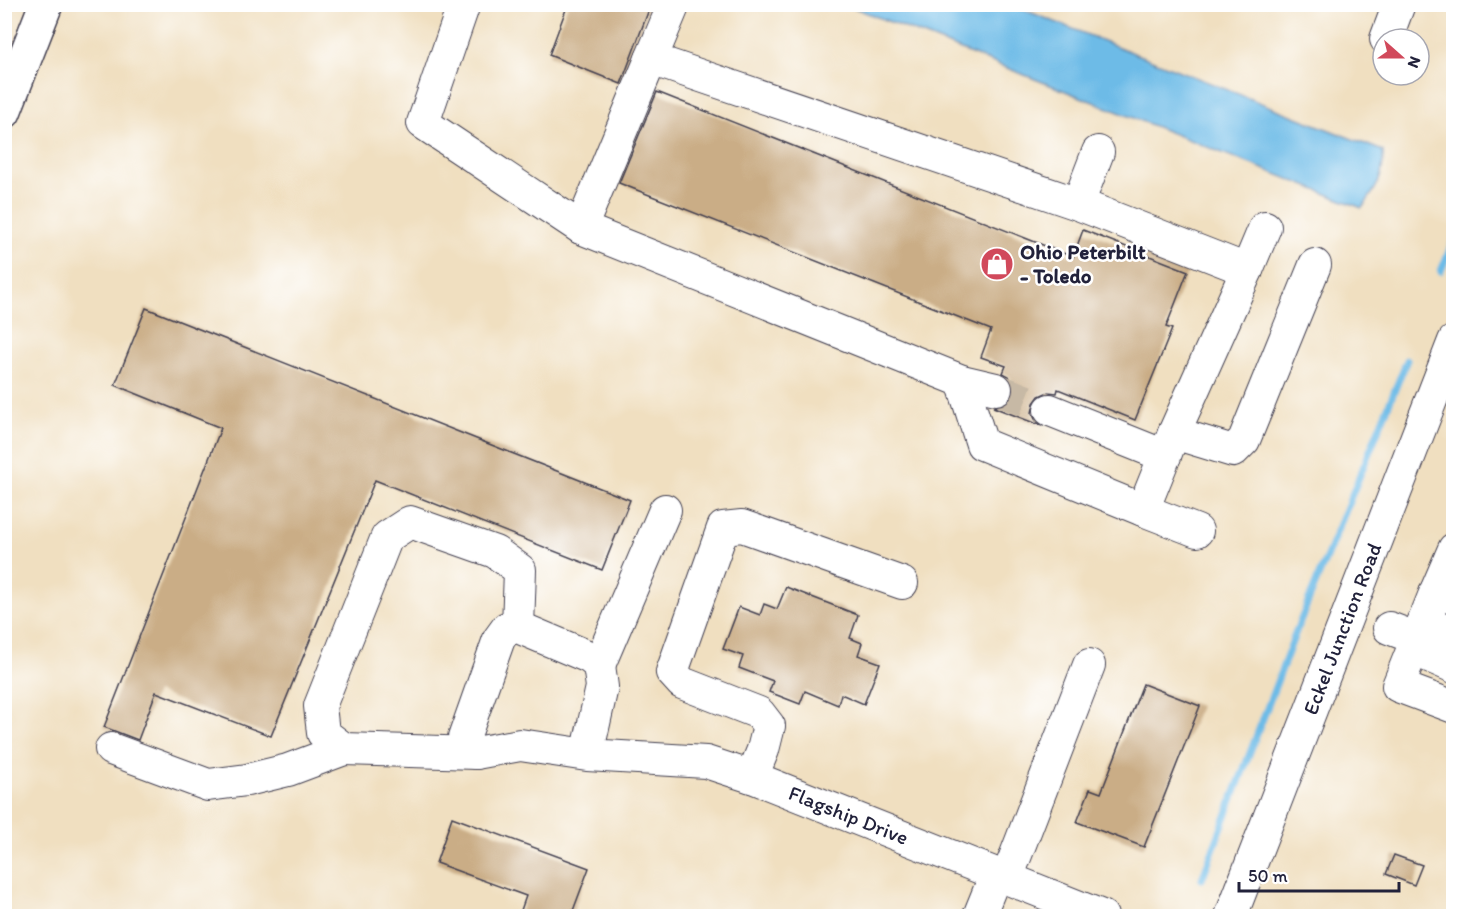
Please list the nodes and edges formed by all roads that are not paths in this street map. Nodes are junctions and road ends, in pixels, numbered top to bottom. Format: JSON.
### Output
{"nodes":[{"id":1,"x":46,"y":4,"type":"edge"},
{"id":2,"x":464,"y":4,"type":"edge"},
{"id":3,"x":674,"y":4,"type":"edge"},
{"id":4,"x":651,"y":59,"type":"junction"},
{"id":5,"x":4,"y":112,"type":"edge"},
{"id":6,"x":1098,"y":152,"type":"dead end"},
{"id":7,"x":1078,"y":204,"type":"junction"},
{"id":8,"x":1265,"y":227,"type":"dead end"},
{"id":9,"x":581,"y":228,"type":"junction"},
{"id":10,"x":1315,"y":265,"type":"dead end"},
{"id":11,"x":1247,"y":270,"type":"junction"},
{"id":12,"x":1454,"y":341,"type":"edge"},
{"id":13,"x":962,"y":381,"type":"junction"},
{"id":14,"x":996,"y":389,"type":"tunnel mouth"},
{"id":15,"x":1050,"y":410,"type":"tunnel mouth"},
{"id":16,"x":1169,"y":445,"type":"junction"},
{"id":17,"x":665,"y":510,"type":"dead end"},
{"id":18,"x":1143,"y":510,"type":"junction"},
{"id":19,"x":1197,"y":531,"type":"dead end"},
{"id":20,"x":1454,"y":549,"type":"edge"},
{"id":21,"x":902,"y":583,"type":"dead end"},
{"id":22,"x":1445,"y":594,"type":"edge"},
{"id":23,"x":518,"y":627,"type":"junction"},
{"id":24,"x":1389,"y":628,"type":"dead end"},
{"id":25,"x":1454,"y":633,"type":"edge"},
{"id":26,"x":1418,"y":636,"type":"junction"},
{"id":27,"x":599,"y":665,"type":"junction"},
{"id":28,"x":1089,"y":665,"type":"dead end"},
{"id":29,"x":1454,"y":667,"type":"edge"},
{"id":30,"x":1454,"y":707,"type":"edge"},
{"id":31,"x":344,"y":748,"type":"junction"},
{"id":32,"x":111,"y":749,"type":"dead end"},
{"id":33,"x":476,"y":753,"type":"junction"},
{"id":34,"x":587,"y":755,"type":"junction"},
{"id":35,"x":752,"y":777,"type":"junction"},
{"id":36,"x":1001,"y":876,"type":"junction"},
{"id":37,"x":979,"y":916,"type":"edge"},
{"id":38,"x":1102,"y":916,"type":"edge"},
{"id":39,"x":1231,"y":916,"type":"edge"}],
"edges":[{"from":1,"to":5,"type":"highway"},
{"from":2,"to":9,"type":"street"},
{"from":3,"to":4,"type":"street"},
{"from":4,"to":7,"type":"street"},
{"from":4,"to":9,"type":"street"},
{"from":6,"to":7,"type":"street"},
{"from":7,"to":11,"type":"street"},
{"from":8,"to":11,"type":"street"},
{"from":9,"to":13,"type":"street"},
{"from":10,"to":16,"type":"street"},
{"from":11,"to":16,"type":"street"},
{"from":12,"to":39,"type":"street","name":"Eckel Junction Road"},
{"from":13,"to":14,"type":"street"},
{"from":13,"to":18,"type":"street"},
{"from":15,"to":16,"type":"street"},
{"from":16,"to":18,"type":"street"},
{"from":17,"to":27,"type":"street"},
{"from":18,"to":19,"type":"street"},
{"from":20,"to":22,"type":"street"},
{"from":21,"to":35,"type":"street"},
{"from":22,"to":26,"type":"street"},
{"from":23,"to":27,"type":"street"},
{"from":23,"to":31,"type":"street"},
{"from":23,"to":33,"type":"street"},
{"from":24,"to":26,"type":"street"},
{"from":25,"to":26,"type":"street"},
{"from":26,"to":29,"type":"street"},
{"from":26,"to":30,"type":"street"},
{"from":27,"to":34,"type":"street"},
{"from":28,"to":36,"type":"street"},
{"from":31,"to":32,"type":"street"},
{"from":31,"to":33,"type":"street","name":"Flagship Drive"},
{"from":33,"to":34,"type":"street","name":"Flagship Drive"},
{"from":34,"to":35,"type":"street","name":"Flagship Drive"},
{"from":35,"to":36,"type":"street","name":"Flagship Drive"},
{"from":36,"to":37,"type":"street"},
{"from":36,"to":38,"type":"street","name":"Flagship Drive"}]}
